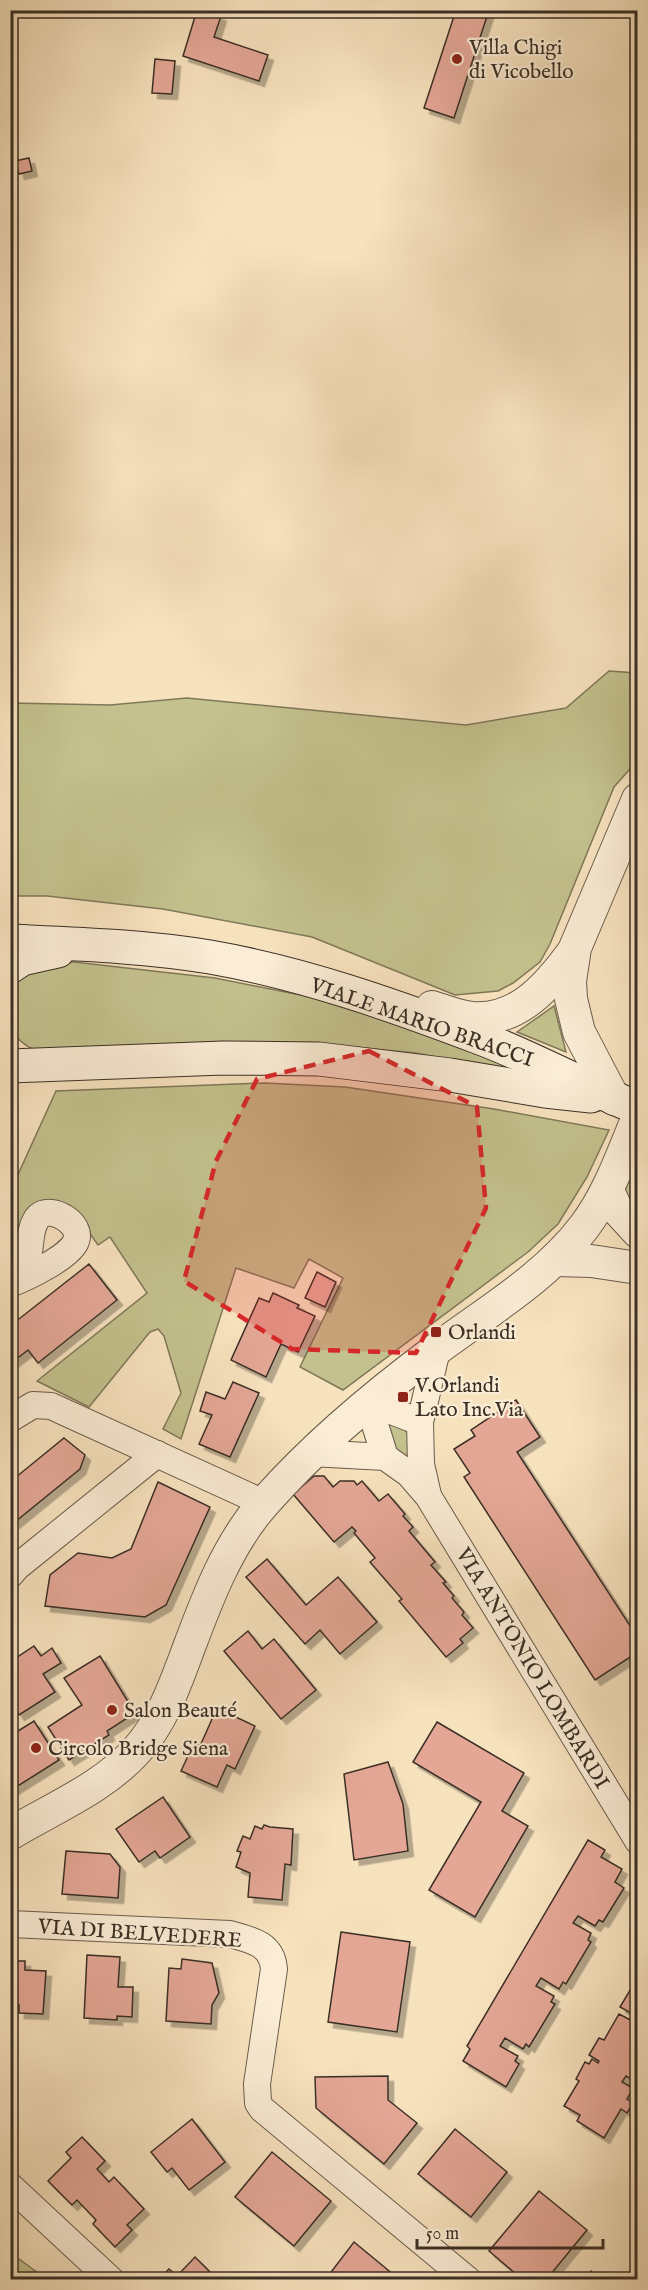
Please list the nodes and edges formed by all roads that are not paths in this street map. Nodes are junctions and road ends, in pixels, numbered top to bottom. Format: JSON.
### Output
{"nodes":[{"id":1,"x":638,"y":799,"type":"edge"},
{"id":2,"x":10,"y":941,"type":"edge"},
{"id":3,"x":575,"y":948,"type":"junction"},
{"id":4,"x":170,"y":952,"type":"junction"},
{"id":5,"x":10,"y":967,"type":"edge"},
{"id":6,"x":367,"y":997,"type":"junction"},
{"id":7,"x":10,"y":1044,"type":"edge"},
{"id":8,"x":56,"y":1064,"type":"junction"},
{"id":9,"x":10,"y":1066,"type":"edge"},
{"id":10,"x":630,"y":1108,"type":"edge"},
{"id":11,"x":608,"y":1191,"type":"junction"},
{"id":12,"x":638,"y":1232,"type":"edge"},
{"id":13,"x":556,"y":1260,"type":"junction"},
{"id":14,"x":638,"y":1269,"type":"edge"},
{"id":15,"x":437,"y":1350,"type":"junction"},
{"id":16,"x":368,"y":1402,"type":"junction"},
{"id":17,"x":10,"y":1419,"type":"edge"},
{"id":18,"x":420,"y":1422,"type":"junction"},
{"id":19,"x":311,"y":1453,"type":"junction"},
{"id":20,"x":157,"y":1454,"type":"junction"},
{"id":21,"x":385,"y":1457,"type":"junction"},
{"id":22,"x":428,"y":1496,"type":"junction"},
{"id":23,"x":264,"y":1503,"type":"junction"},
{"id":24,"x":10,"y":1575,"type":"edge"},
{"id":25,"x":10,"y":1834,"type":"edge"},
{"id":26,"x":638,"y":1841,"type":"edge"},
{"id":27,"x":10,"y":1924,"type":"edge"},
{"id":28,"x":10,"y":2187,"type":"edge"},
{"id":29,"x":111,"y":2280,"type":"edge"},
{"id":30,"x":468,"y":2280,"type":"edge"}],
"edges":[{"from":1,"to":3,"type":"street"},
{"from":2,"to":4,"type":"main road","name":"VIALE MARIO BRACCI"},
{"from":3,"to":6,"type":"street"},
{"from":3,"to":10,"type":"street"},
{"from":4,"to":5,"type":"main road"},
{"from":4,"to":6,"type":"main road","name":"VIALE MARIO BRACCI"},
{"from":6,"to":10,"type":"main road","name":"VIALE MARIO BRACCI"},
{"from":7,"to":8,"type":"main road"},
{"from":8,"to":9,"type":"main road","name":"VIALE MARIO BRACCI"},
{"from":8,"to":10,"type":"main road","name":"VIALE MARIO BRACCI"},
{"from":10,"to":11,"type":"street"},
{"from":11,"to":12,"type":"street"},
{"from":11,"to":13,"type":"street"},
{"from":13,"to":14,"type":"street"},
{"from":13,"to":15,"type":"street"},
{"from":15,"to":16,"type":"street"},
{"from":15,"to":18,"type":"street","name":"VIA ANTONIO LOMBARDI"},
{"from":16,"to":18,"type":"street"},
{"from":16,"to":19,"type":"street"},
{"from":16,"to":21,"type":"street"},
{"from":17,"to":20,"type":"street"},
{"from":18,"to":22,"type":"street","name":"VIA ANTONIO LOMBARDI"},
{"from":19,"to":21,"type":"street"},
{"from":19,"to":23,"type":"street"},
{"from":20,"to":23,"type":"street"},
{"from":20,"to":24,"type":"street"},
{"from":21,"to":22,"type":"street","name":"VIA ANTONIO LOMBARDI"},
{"from":22,"to":26,"type":"street","name":"VIA ANTONIO LOMBARDI"},
{"from":23,"to":25,"type":"street"},
{"from":27,"to":30,"type":"street","name":"VIA DI BELVEDERE"},
{"from":28,"to":29,"type":"street"}]}
